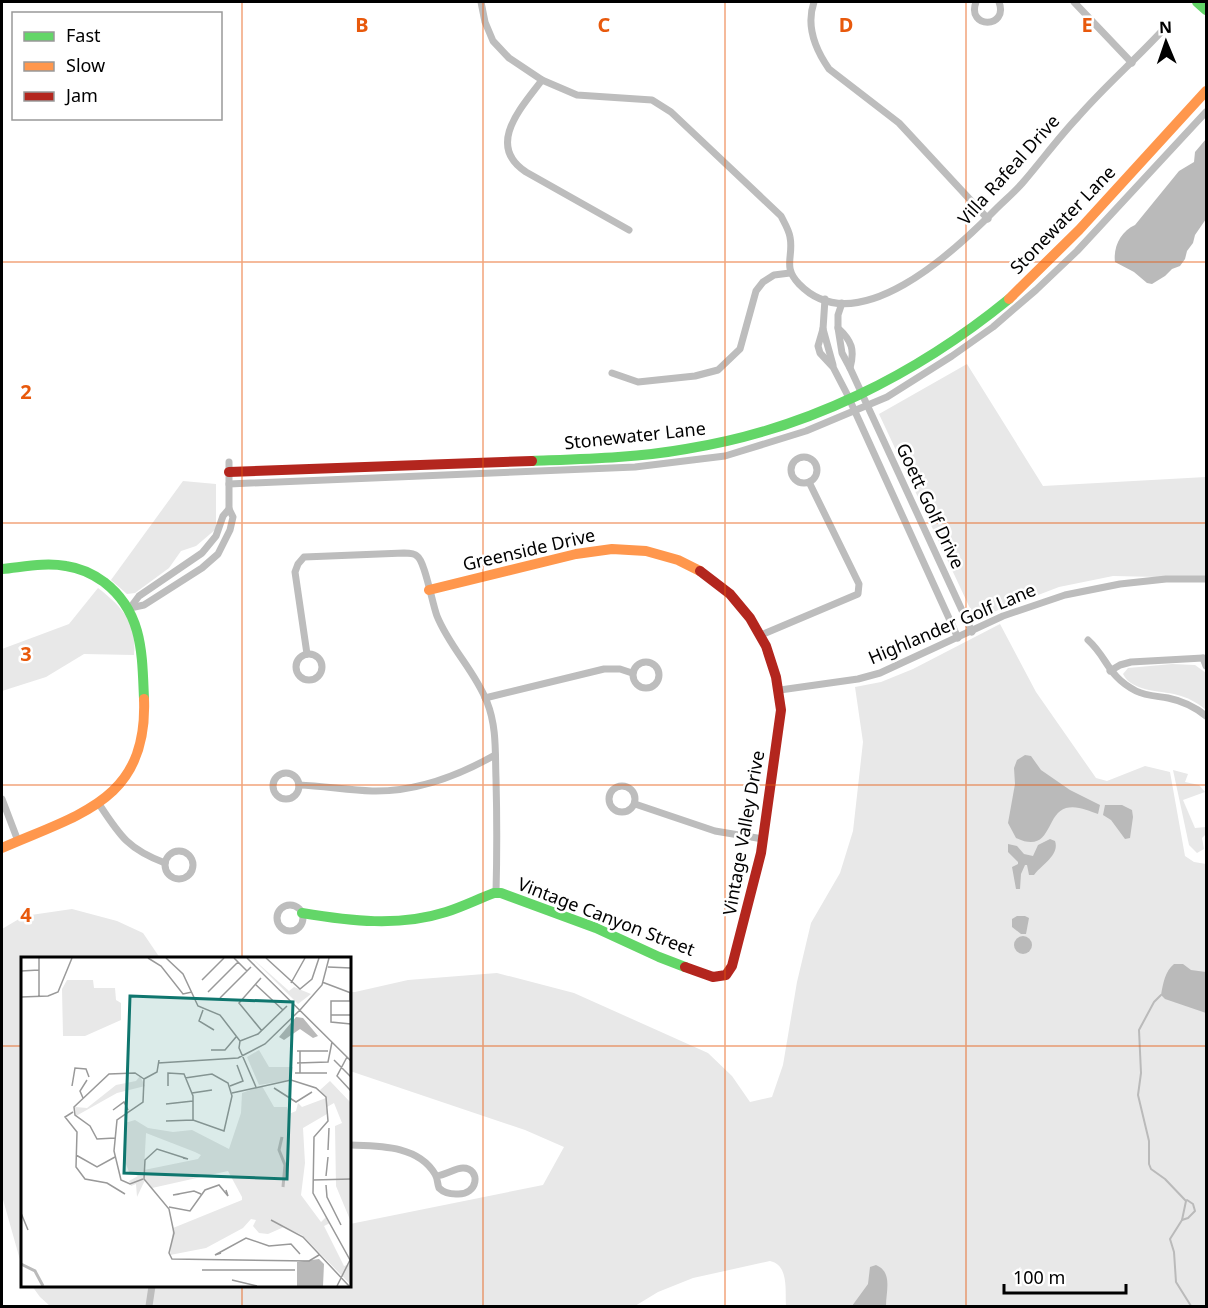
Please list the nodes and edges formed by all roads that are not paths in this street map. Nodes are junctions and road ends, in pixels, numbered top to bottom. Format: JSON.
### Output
{"nodes":[{"id":1,"x":481,"y":2,"type":"edge"},
{"id":2,"x":814,"y":2,"type":"edge"},
{"id":3,"x":976,"y":2,"type":"edge"},
{"id":4,"x":999,"y":2,"type":"edge"},
{"id":5,"x":1074,"y":2,"type":"edge"},
{"id":6,"x":1197,"y":2,"type":"edge"},
{"id":7,"x":1206,"y":10,"type":"edge"},
{"id":8,"x":1161,"y":32,"type":"dead end"},
{"id":9,"x":1132,"y":63,"type":"junction"},
{"id":10,"x":542,"y":80,"type":"junction"},
{"id":11,"x":1206,"y":91,"type":"edge"},
{"id":12,"x":1206,"y":112,"type":"edge"},
{"id":13,"x":988,"y":219,"type":"junction"},
{"id":14,"x":629,"y":230,"type":"dead end"},
{"id":15,"x":790,"y":273,"type":"junction"},
{"id":16,"x":825,"y":299,"type":"junction"},
{"id":17,"x":842,"y":303,"type":"junction"},
{"id":18,"x":612,"y":373,"type":"dead end"},
{"id":19,"x":861,"y":394,"type":"junction"},
{"id":20,"x":849,"y":400,"type":"junction"},
{"id":21,"x":866,"y":407,"type":"junction"},
{"id":22,"x":855,"y":412,"type":"junction"},
{"id":23,"x":229,"y":467,"type":"joint"},
{"id":24,"x":809,"y":482,"type":"dead end"},
{"id":25,"x":229,"y":484,"type":"junction"},
{"id":26,"x":229,"y":509,"type":"junction"},
{"id":27,"x":2,"y":569,"type":"edge"},
{"id":28,"x":1206,"y":579,"type":"edge"},
{"id":29,"x":429,"y":590,"type":"junction"},
{"id":30,"x":130,"y":608,"type":"junction"},
{"id":31,"x":972,"y":632,"type":"junction"},
{"id":32,"x":761,"y":635,"type":"junction"},
{"id":33,"x":958,"y":638,"type":"junction"},
{"id":34,"x":1088,"y":640,"type":"dead end"},
{"id":35,"x":307,"y":654,"type":"dead end"},
{"id":36,"x":1205,"y":655,"type":"edge"},
{"id":37,"x":1206,"y":666,"type":"edge"},
{"id":38,"x":1110,"y":671,"type":"junction"},
{"id":39,"x":633,"y":673,"type":"dead end"},
{"id":40,"x":780,"y":690,"type":"junction"},
{"id":41,"x":485,"y":698,"type":"junction"},
{"id":42,"x":1206,"y":716,"type":"edge"},
{"id":43,"x":495,"y":755,"type":"junction"},
{"id":44,"x":299,"y":785,"type":"dead end"},
{"id":45,"x":2,"y":799,"type":"edge"},
{"id":46,"x":99,"y":804,"type":"junction"},
{"id":47,"x":635,"y":804,"type":"dead end"},
{"id":48,"x":763,"y":838,"type":"junction"},
{"id":49,"x":18,"y":841,"type":"junction"},
{"id":50,"x":2,"y":848,"type":"edge"},
{"id":51,"x":165,"y":864,"type":"junction"},
{"id":52,"x":496,"y":893,"type":"junction"},
{"id":53,"x":302,"y":914,"type":"dead end"},
{"id":54,"x":722,"y":976,"type":"joint"},
{"id":55,"x":351,"y":1145,"type":"edge"},
{"id":56,"x":436,"y":1176,"type":"junction"},
{"id":57,"x":152,"y":1287,"type":"edge"},
{"id":58,"x":149,"y":1306,"type":"edge"}],
"edges":[{"from":1,"to":10,"type":"street"},
{"from":2,"to":13,"type":"street"},
{"from":3,"to":4,"type":"street"},
{"from":5,"to":9,"type":"street"},
{"from":6,"to":7,"type":"street"},
{"from":8,"to":9,"type":"street","name":"Villa Rafeal Drive"},
{"from":9,"to":13,"type":"street","name":"Villa Rafeal Drive"},
{"from":10,"to":14,"type":"street"},
{"from":10,"to":15,"type":"street"},
{"from":11,"to":19,"type":"street","name":"Stonewater Lane"},
{"from":12,"to":21,"type":"street","name":"Stonewater Lane"},
{"from":13,"to":17,"type":"street","name":"Villa Rafeal Drive"},
{"from":15,"to":16,"type":"street","name":"Villa Rafeal Drive"},
{"from":15,"to":18,"type":"street"},
{"from":16,"to":17,"type":"street","name":"Villa Rafeal Drive"},
{"from":16,"to":20,"type":"street","name":"Goett Golf Drive"},
{"from":17,"to":19,"type":"street","name":"Goett Golf Drive"},
{"from":19,"to":20,"type":"street","name":"Stonewater Lane"},
{"from":19,"to":21,"type":"street","name":"Goett Golf Drive"},
{"from":20,"to":22,"type":"street","name":"Goett Golf Drive"},
{"from":20,"to":23,"type":"street","name":"Stonewater Lane"},
{"from":21,"to":22,"type":"street","name":"Stonewater Lane"},
{"from":21,"to":31,"type":"street","name":"Goett Golf Drive"},
{"from":22,"to":25,"type":"street","name":"Stonewater Lane"},
{"from":22,"to":33,"type":"street","name":"Goett Golf Drive"},
{"from":23,"to":25,"type":"street"},
{"from":24,"to":32,"type":"street"},
{"from":25,"to":26,"type":"street"},
{"from":26,"to":30,"type":"street"},
{"from":26,"to":30,"type":"street"},
{"from":27,"to":30,"type":"street"},
{"from":28,"to":31,"type":"street","name":"Highlander Golf Lane"},
{"from":29,"to":32,"type":"street","name":"Greenside Drive"},
{"from":29,"to":35,"type":"street"},
{"from":29,"to":41,"type":"street"},
{"from":30,"to":46,"type":"street"},
{"from":31,"to":33,"type":"street","name":"Highlander Golf Lane"},
{"from":32,"to":40,"type":"street","name":"Greenside Drive"},
{"from":33,"to":40,"type":"street","name":"Highlander Golf Lane"},
{"from":34,"to":38,"type":"street"},
{"from":36,"to":37,"type":"street"},
{"from":36,"to":38,"type":"street"},
{"from":38,"to":42,"type":"street"},
{"from":39,"to":41,"type":"street"},
{"from":40,"to":48,"type":"street","name":"Vintage Valley Drive"},
{"from":41,"to":43,"type":"street"},
{"from":43,"to":44,"type":"street"},
{"from":43,"to":52,"type":"street"},
{"from":45,"to":49,"type":"street"},
{"from":46,"to":49,"type":"street"},
{"from":46,"to":51,"type":"street"},
{"from":47,"to":48,"type":"street"},
{"from":48,"to":54,"type":"street","name":"Vintage Valley Drive"},
{"from":49,"to":50,"type":"street"},
{"from":51,"to":51,"type":"street"},
{"from":52,"to":53,"type":"street","name":"Vintage Canyon Street"},
{"from":52,"to":54,"type":"street","name":"Vintage Canyon Street"},
{"from":55,"to":56,"type":"street"},
{"from":56,"to":56,"type":"street"},
{"from":57,"to":58,"type":"street"}]}
